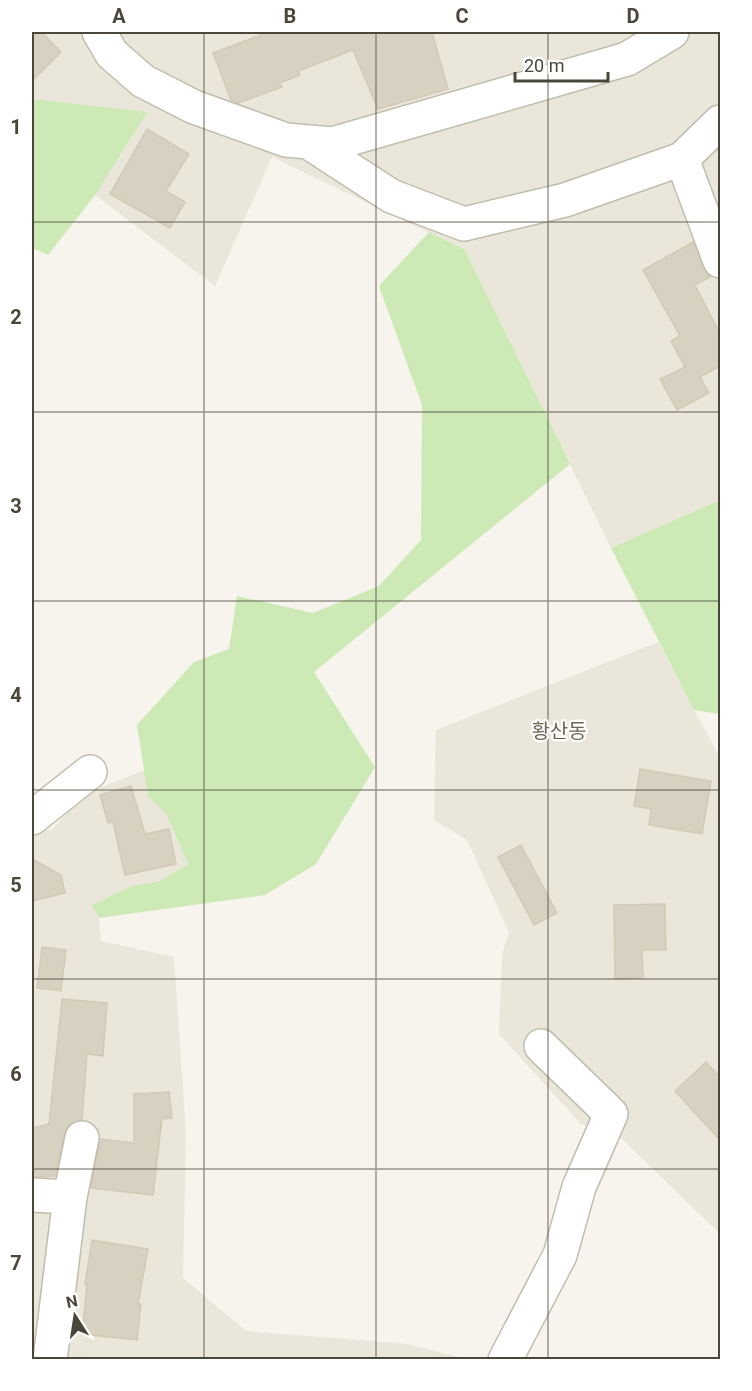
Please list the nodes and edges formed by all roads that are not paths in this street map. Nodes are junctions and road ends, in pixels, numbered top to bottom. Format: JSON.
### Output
{"nodes":[{"id":1,"x":99,"y":32,"type":"edge"},
{"id":2,"x":672,"y":32,"type":"edge"},
{"id":3,"x":720,"y":122,"type":"edge"},
{"id":4,"x":308,"y":142,"type":"junction"},
{"id":5,"x":682,"y":159,"type":"junction"},
{"id":6,"x":720,"y":261,"type":"edge"},
{"id":7,"x":90,"y":772,"type":"dead end"},
{"id":8,"x":32,"y":818,"type":"edge"},
{"id":9,"x":541,"y":1046,"type":"dead end"},
{"id":10,"x":82,"y":1138,"type":"dead end"},
{"id":11,"x":32,"y":1195,"type":"edge"},
{"id":12,"x":70,"y":1197,"type":"junction"},
{"id":13,"x":50,"y":1359,"type":"edge"},
{"id":14,"x":506,"y":1359,"type":"edge"}],
"edges":[{"from":1,"to":4,"type":"street"},
{"from":2,"to":4,"type":"street"},
{"from":3,"to":5,"type":"street"},
{"from":4,"to":5,"type":"street"},
{"from":5,"to":6,"type":"street"},
{"from":7,"to":8,"type":"street"},
{"from":9,"to":14,"type":"street"},
{"from":10,"to":12,"type":"street"},
{"from":11,"to":12,"type":"street"},
{"from":12,"to":13,"type":"street"}]}
